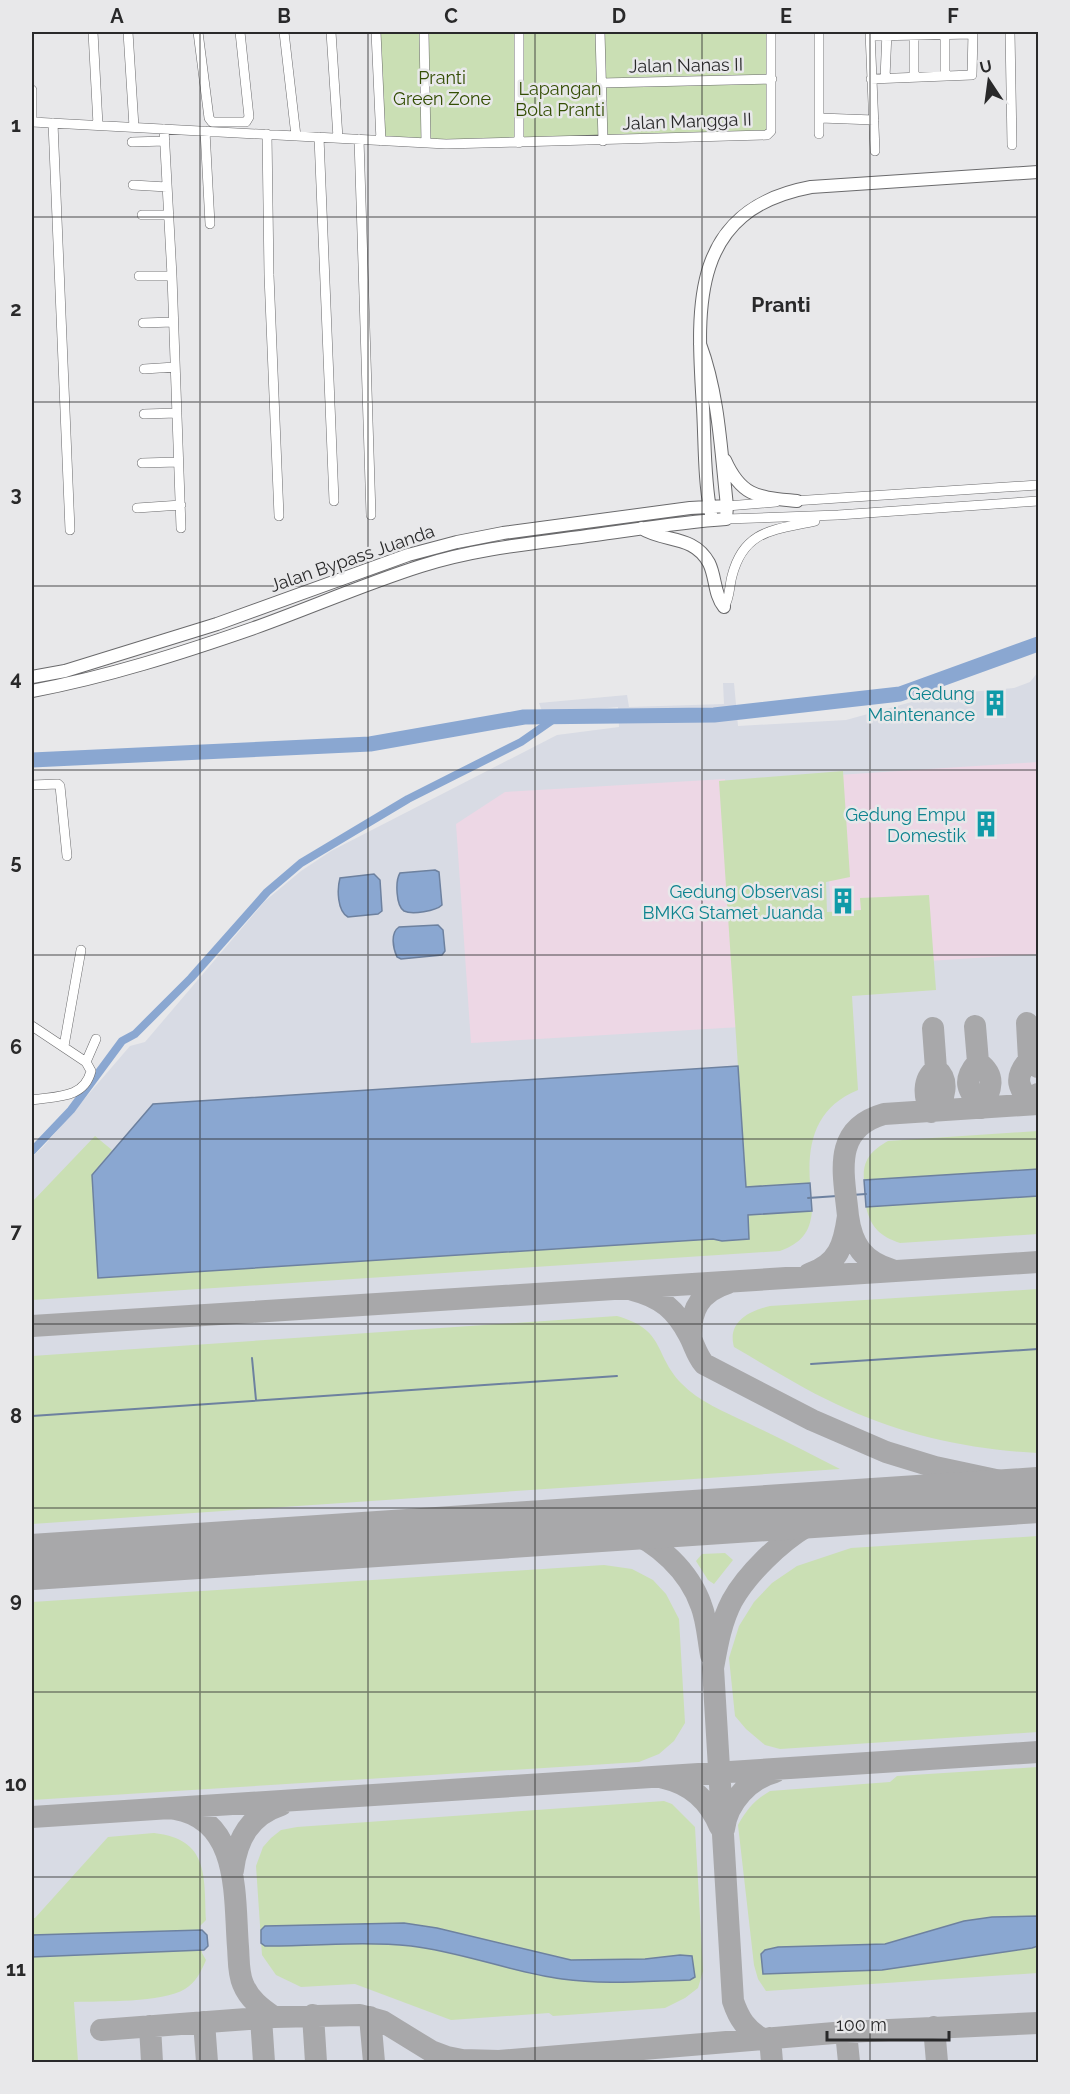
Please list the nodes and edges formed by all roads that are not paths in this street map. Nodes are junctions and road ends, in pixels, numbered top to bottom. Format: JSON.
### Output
{"nodes":[{"id":1,"x":93,"y":32,"type":"edge"},
{"id":2,"x":128,"y":32,"type":"edge"},
{"id":3,"x":198,"y":32,"type":"edge"},
{"id":4,"x":240,"y":32,"type":"edge"},
{"id":5,"x":284,"y":32,"type":"edge"},
{"id":6,"x":331,"y":32,"type":"edge"},
{"id":7,"x":376,"y":32,"type":"edge"},
{"id":8,"x":424,"y":32,"type":"edge"},
{"id":9,"x":519,"y":32,"type":"edge"},
{"id":10,"x":600,"y":32,"type":"edge"},
{"id":11,"x":771,"y":32,"type":"edge"},
{"id":12,"x":819,"y":32,"type":"edge"},
{"id":13,"x":1010,"y":32,"type":"edge"},
{"id":14,"x":945,"y":33,"type":"edge"},
{"id":15,"x":973,"y":33,"type":"edge"},
{"id":16,"x":870,"y":34,"type":"edge"},
{"id":17,"x":887,"y":34,"type":"edge"},
{"id":18,"x":914,"y":34,"type":"edge"},
{"id":19,"x":945,"y":76,"type":"junction"},
{"id":20,"x":914,"y":77,"type":"junction"},
{"id":21,"x":885,"y":78,"type":"junction"},
{"id":22,"x":772,"y":79,"type":"junction"},
{"id":23,"x":871,"y":79,"type":"junction"},
{"id":24,"x":601,"y":83,"type":"junction"},
{"id":25,"x":32,"y":90,"type":"edge"},
{"id":26,"x":820,"y":118,"type":"junction"},
{"id":27,"x":874,"y":120,"type":"junction"},
{"id":28,"x":32,"y":122,"type":"edge"},
{"id":29,"x":53,"y":123,"type":"junction"},
{"id":30,"x":98,"y":125,"type":"junction"},
{"id":31,"x":134,"y":127,"type":"junction"},
{"id":32,"x":222,"y":128,"type":"junction"},
{"id":33,"x":236,"y":128,"type":"junction"},
{"id":34,"x":164,"y":129,"type":"junction"},
{"id":35,"x":205,"y":131,"type":"junction"},
{"id":36,"x":267,"y":134,"type":"junction"},
{"id":37,"x":819,"y":134,"type":"dead end"},
{"id":38,"x":296,"y":136,"type":"junction"},
{"id":39,"x":319,"y":137,"type":"junction"},
{"id":40,"x":338,"y":138,"type":"junction"},
{"id":41,"x":359,"y":140,"type":"junction"},
{"id":42,"x":165,"y":141,"type":"junction"},
{"id":43,"x":381,"y":141,"type":"junction"},
{"id":44,"x":603,"y":141,"type":"junction"},
{"id":45,"x":132,"y":142,"type":"dead end"},
{"id":46,"x":426,"y":143,"type":"junction"},
{"id":47,"x":519,"y":143,"type":"junction"},
{"id":48,"x":1012,"y":145,"type":"dead end"},
{"id":49,"x":875,"y":151,"type":"dead end"},
{"id":50,"x":1038,"y":172,"type":"edge"},
{"id":51,"x":133,"y":185,"type":"dead end"},
{"id":52,"x":166,"y":187,"type":"junction"},
{"id":53,"x":142,"y":215,"type":"dead end"},
{"id":54,"x":169,"y":215,"type":"junction"},
{"id":55,"x":210,"y":224,"type":"dead end"},
{"id":56,"x":139,"y":276,"type":"dead end"},
{"id":57,"x":172,"y":276,"type":"junction"},
{"id":58,"x":173,"y":322,"type":"junction"},
{"id":59,"x":143,"y":323,"type":"dead end"},
{"id":60,"x":700,"y":344,"type":"junction"},
{"id":61,"x":175,"y":367,"type":"junction"},
{"id":62,"x":144,"y":369,"type":"dead end"},
{"id":63,"x":177,"y":413,"type":"junction"},
{"id":64,"x":144,"y":414,"type":"dead end"},
{"id":65,"x":722,"y":454,"type":"junction"},
{"id":66,"x":178,"y":462,"type":"junction"},
{"id":67,"x":142,"y":463,"type":"dead end"},
{"id":68,"x":1038,"y":485,"type":"edge"},
{"id":69,"x":334,"y":501,"type":"dead end"},
{"id":70,"x":797,"y":501,"type":"junction"},
{"id":71,"x":1038,"y":501,"type":"edge"},
{"id":72,"x":181,"y":505,"type":"junction"},
{"id":73,"x":727,"y":506,"type":"junction"},
{"id":74,"x":709,"y":507,"type":"junction"},
{"id":75,"x":137,"y":508,"type":"dead end"},
{"id":76,"x":371,"y":515,"type":"dead end"},
{"id":77,"x":838,"y":515,"type":"junction"},
{"id":78,"x":279,"y":516,"type":"dead end"},
{"id":79,"x":726,"y":519,"type":"junction"},
{"id":80,"x":712,"y":520,"type":"junction"},
{"id":81,"x":181,"y":528,"type":"dead end"},
{"id":82,"x":641,"y":528,"type":"junction"},
{"id":83,"x":70,"y":530,"type":"dead end"},
{"id":84,"x":724,"y":607,"type":"joint"},
{"id":85,"x":32,"y":677,"type":"edge"},
{"id":86,"x":32,"y":691,"type":"edge"},
{"id":87,"x":32,"y":784,"type":"edge"},
{"id":88,"x":67,"y":856,"type":"dead end"},
{"id":89,"x":81,"y":950,"type":"dead end"},
{"id":90,"x":32,"y":1026,"type":"edge"},
{"id":91,"x":96,"y":1039,"type":"dead end"},
{"id":92,"x":64,"y":1046,"type":"junction"},
{"id":93,"x":86,"y":1062,"type":"junction"},
{"id":94,"x":32,"y":1100,"type":"edge"}],
"edges":[{"from":1,"to":30,"type":"street"},
{"from":2,"to":31,"type":"street"},
{"from":3,"to":32,"type":"street"},
{"from":4,"to":33,"type":"street"},
{"from":5,"to":38,"type":"street"},
{"from":6,"to":40,"type":"street"},
{"from":7,"to":43,"type":"street"},
{"from":8,"to":46,"type":"street"},
{"from":9,"to":47,"type":"street"},
{"from":10,"to":24,"type":"street"},
{"from":11,"to":22,"type":"street"},
{"from":12,"to":26,"type":"street"},
{"from":13,"to":48,"type":"street"},
{"from":14,"to":15,"type":"street"},
{"from":14,"to":18,"type":"street"},
{"from":14,"to":19,"type":"street"},
{"from":15,"to":19,"type":"street"},
{"from":16,"to":17,"type":"street"},
{"from":16,"to":23,"type":"street"},
{"from":17,"to":18,"type":"street"},
{"from":17,"to":21,"type":"street"},
{"from":18,"to":20,"type":"street"},
{"from":19,"to":20,"type":"street"},
{"from":20,"to":21,"type":"street"},
{"from":21,"to":23,"type":"street"},
{"from":22,"to":24,"type":"street","name":"Jalan Nanas II"},
{"from":22,"to":44,"type":"street","name":"Jalan Mangga II"},
{"from":23,"to":27,"type":"street"},
{"from":24,"to":44,"type":"street"},
{"from":25,"to":28,"type":"street"},
{"from":26,"to":27,"type":"street"},
{"from":26,"to":37,"type":"street"},
{"from":27,"to":49,"type":"street"},
{"from":28,"to":29,"type":"street","name":"Jalan Mangga II"},
{"from":29,"to":30,"type":"street","name":"Jalan Mangga II"},
{"from":29,"to":83,"type":"street"},
{"from":30,"to":31,"type":"street","name":"Jalan Mangga II"},
{"from":31,"to":34,"type":"street","name":"Jalan Mangga II"},
{"from":32,"to":33,"type":"street","name":"Jalan Mangga II"},
{"from":32,"to":35,"type":"street","name":"Jalan Mangga II"},
{"from":33,"to":36,"type":"street","name":"Jalan Mangga II"},
{"from":34,"to":35,"type":"street","name":"Jalan Mangga II"},
{"from":34,"to":42,"type":"street"},
{"from":35,"to":55,"type":"street"},
{"from":36,"to":38,"type":"street","name":"Jalan Mangga II"},
{"from":36,"to":78,"type":"street"},
{"from":38,"to":39,"type":"street","name":"Jalan Mangga II"},
{"from":39,"to":40,"type":"street","name":"Jalan Mangga II"},
{"from":39,"to":69,"type":"street"},
{"from":40,"to":41,"type":"street","name":"Jalan Mangga II"},
{"from":41,"to":43,"type":"street","name":"Jalan Mangga II"},
{"from":41,"to":76,"type":"street"},
{"from":42,"to":45,"type":"street"},
{"from":42,"to":52,"type":"street"},
{"from":43,"to":46,"type":"street","name":"Jalan Mangga II"},
{"from":44,"to":47,"type":"street","name":"Jalan Mangga II"},
{"from":46,"to":47,"type":"street","name":"Jalan Mangga II"},
{"from":50,"to":60,"type":"main road"},
{"from":51,"to":52,"type":"street"},
{"from":52,"to":54,"type":"street"},
{"from":53,"to":54,"type":"street"},
{"from":54,"to":57,"type":"street"},
{"from":56,"to":57,"type":"street"},
{"from":57,"to":58,"type":"street"},
{"from":58,"to":59,"type":"street"},
{"from":58,"to":61,"type":"street"},
{"from":60,"to":65,"type":"main road"},
{"from":60,"to":74,"type":"main road"},
{"from":61,"to":62,"type":"street"},
{"from":61,"to":63,"type":"street"},
{"from":63,"to":64,"type":"street"},
{"from":63,"to":66,"type":"street"},
{"from":65,"to":70,"type":"main road"},
{"from":65,"to":73,"type":"main road"},
{"from":66,"to":67,"type":"street"},
{"from":66,"to":72,"type":"street"},
{"from":68,"to":70,"type":"street"},
{"from":70,"to":73,"type":"street"},
{"from":71,"to":77,"type":"street"},
{"from":72,"to":75,"type":"street"},
{"from":72,"to":81,"type":"street"},
{"from":73,"to":74,"type":"main road","name":"Jalan Bypass Juanda"},
{"from":73,"to":79,"type":"main road"},
{"from":74,"to":80,"type":"main road"},
{"from":74,"to":85,"type":"main road","name":"Jalan Bypass Juanda"},
{"from":77,"to":79,"type":"street"},
{"from":77,"to":84,"type":"street"},
{"from":79,"to":80,"type":"main road","name":"Jalan Bypass Juanda"},
{"from":80,"to":82,"type":"main road","name":"Jalan Bypass Juanda"},
{"from":82,"to":84,"type":"main road"},
{"from":82,"to":86,"type":"main road","name":"Jalan Bypass Juanda"},
{"from":87,"to":88,"type":"street"},
{"from":89,"to":92,"type":"street"},
{"from":90,"to":92,"type":"street"},
{"from":91,"to":93,"type":"street"},
{"from":92,"to":93,"type":"street"},
{"from":93,"to":94,"type":"street"}]}
